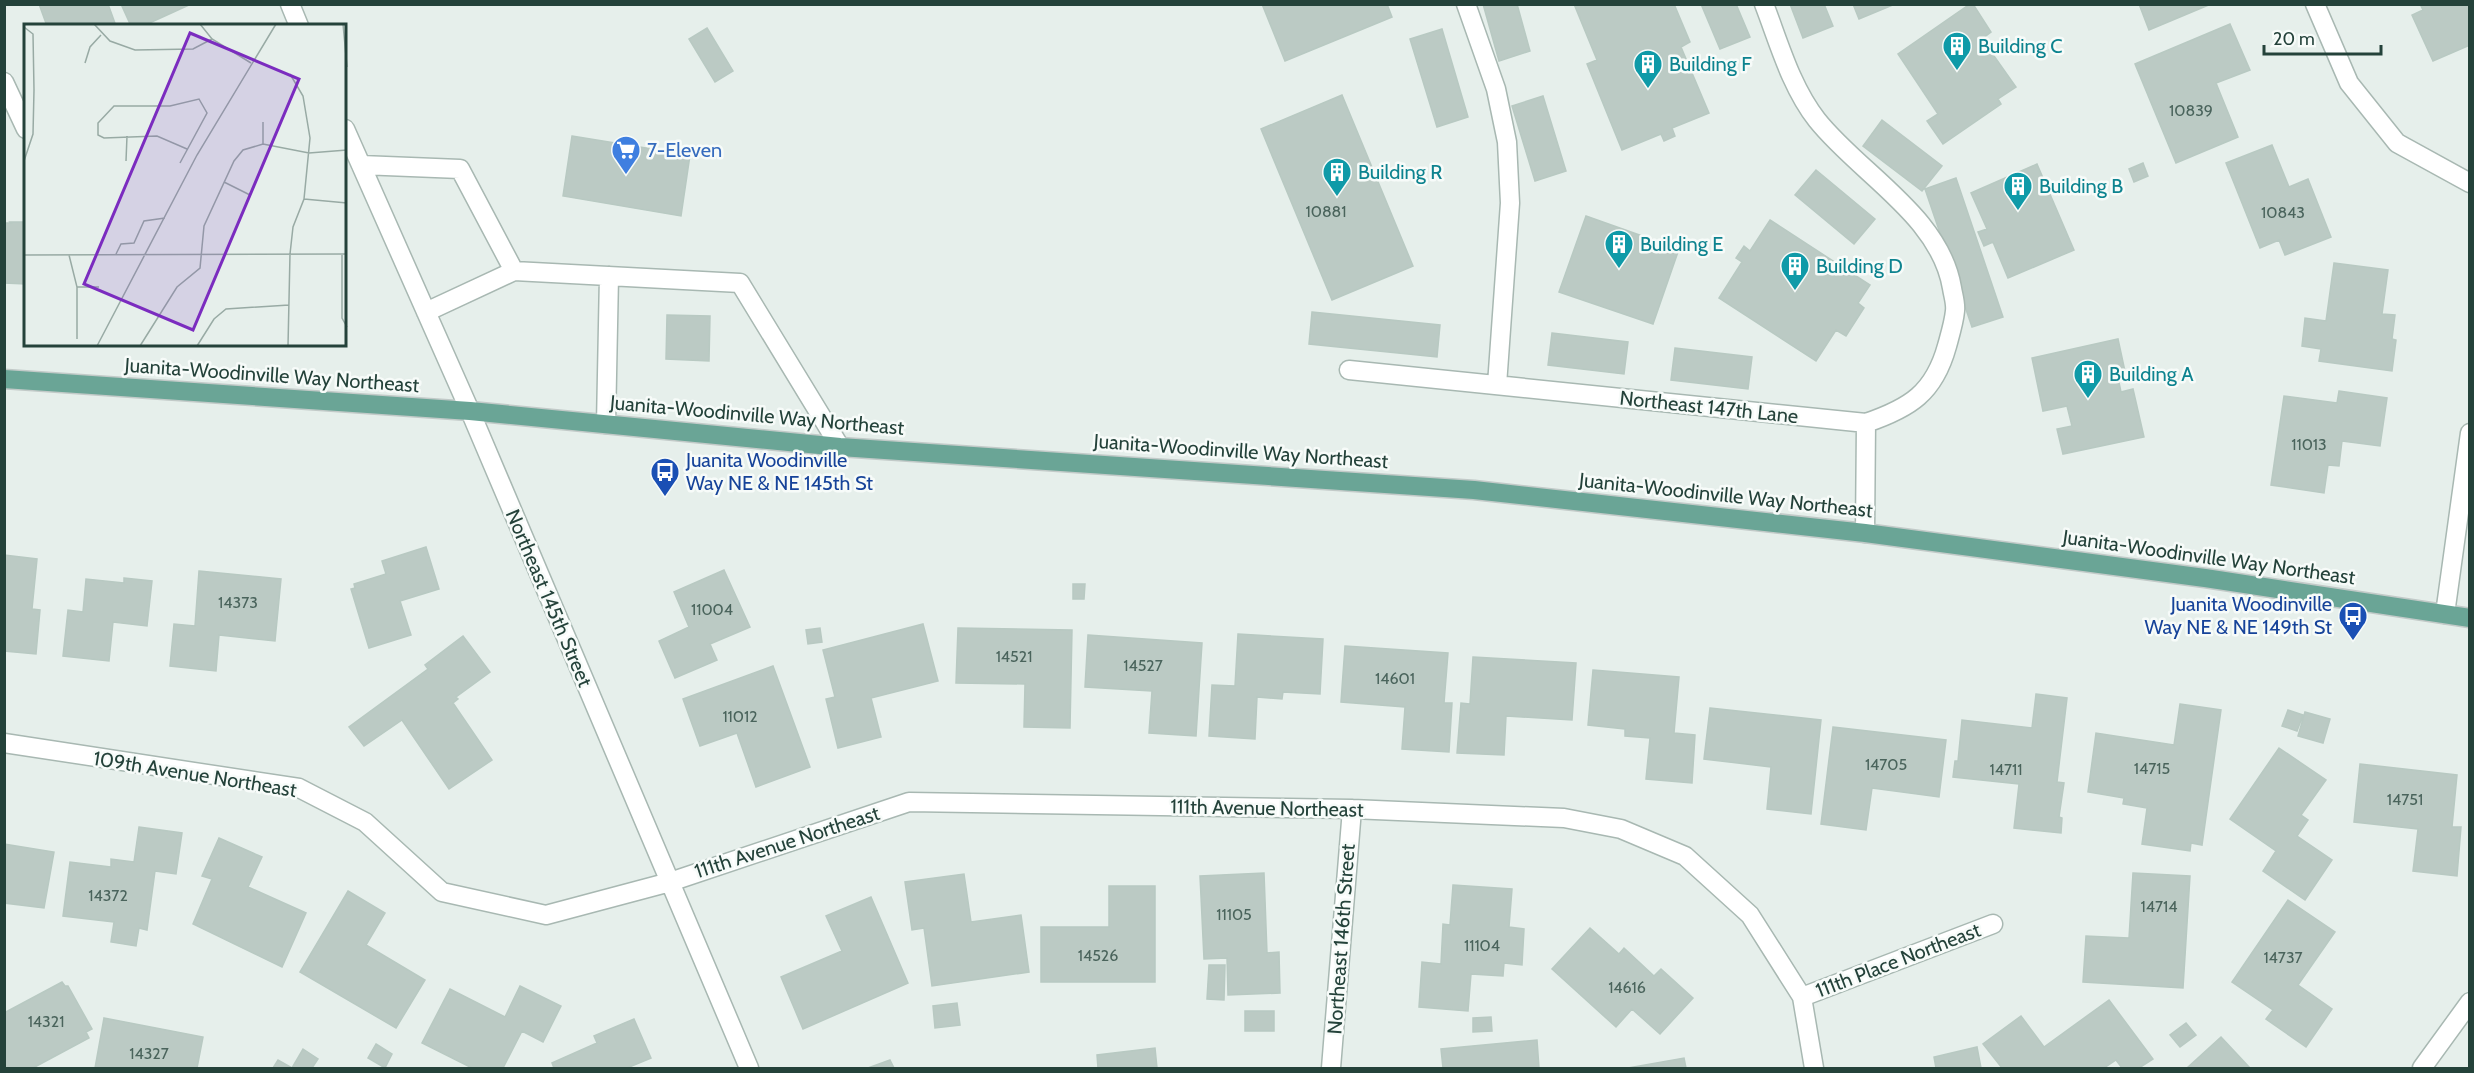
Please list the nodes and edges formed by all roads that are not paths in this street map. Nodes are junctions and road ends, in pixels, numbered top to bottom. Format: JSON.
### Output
{"nodes":[{"id":1,"x":290,"y":4,"type":"edge"},
{"id":2,"x":1466,"y":4,"type":"edge"},
{"id":3,"x":1764,"y":4,"type":"edge"},
{"id":4,"x":2315,"y":4,"type":"edge"},
{"id":5,"x":298,"y":24,"type":"edge"},
{"id":6,"x":4,"y":82,"type":"edge"},
{"id":7,"x":24,"y":125,"type":"edge"},
{"id":8,"x":346,"y":131,"type":"edge"},
{"id":9,"x":361,"y":165,"type":"junction"},
{"id":10,"x":2469,"y":183,"type":"edge"},
{"id":11,"x":514,"y":271,"type":"junction"},
{"id":12,"x":609,"y":276,"type":"junction"},
{"id":13,"x":426,"y":312,"type":"junction"},
{"id":14,"x":1349,"y":370,"type":"dead end"},
{"id":15,"x":4,"y":380,"type":"edge"},
{"id":16,"x":1497,"y":385,"type":"junction"},
{"id":17,"x":470,"y":411,"type":"junction"},
{"id":18,"x":1866,"y":423,"type":"junction"},
{"id":19,"x":606,"y":424,"type":"junction"},
{"id":20,"x":2469,"y":434,"type":"edge"},
{"id":21,"x":840,"y":447,"type":"junction"},
{"id":22,"x":1865,"y":533,"type":"junction"},
{"id":23,"x":2445,"y":614,"type":"junction"},
{"id":24,"x":2469,"y":618,"type":"edge"},
{"id":25,"x":4,"y":743,"type":"edge"},
{"id":26,"x":1352,"y":809,"type":"junction"},
{"id":27,"x":670,"y":882,"type":"junction"},
{"id":28,"x":1994,"y":924,"type":"dead end"},
{"id":29,"x":1802,"y":997,"type":"junction"},
{"id":30,"x":2469,"y":1002,"type":"edge"},
{"id":31,"x":749,"y":1068,"type":"edge"},
{"id":32,"x":1331,"y":1068,"type":"edge"},
{"id":33,"x":1814,"y":1068,"type":"edge"},
{"id":34,"x":2422,"y":1068,"type":"edge"}],
"edges":[{"from":1,"to":5,"type":"street"},
{"from":2,"to":16,"type":"street"},
{"from":3,"to":18,"type":"street","name":"Northeast 147th Lane"},
{"from":4,"to":10,"type":"street"},
{"from":6,"to":7,"type":"street"},
{"from":8,"to":9,"type":"street","name":"Northeast 145th Street"},
{"from":9,"to":11,"type":"street"},
{"from":9,"to":13,"type":"street","name":"Northeast 145th Street"},
{"from":11,"to":12,"type":"street"},
{"from":11,"to":13,"type":"street"},
{"from":12,"to":19,"type":"street"},
{"from":12,"to":21,"type":"street"},
{"from":13,"to":17,"type":"street","name":"Northeast 145th Street"},
{"from":14,"to":16,"type":"street","name":"Northeast 147th Lane"},
{"from":15,"to":17,"type":"main road","name":"Juanita-Woodinville Way Northeast"},
{"from":16,"to":18,"type":"street","name":"Northeast 147th Lane"},
{"from":17,"to":19,"type":"main road","name":"Juanita-Woodinville Way Northeast"},
{"from":17,"to":27,"type":"street","name":"Northeast 145th Street"},
{"from":18,"to":22,"type":"street"},
{"from":19,"to":21,"type":"main road","name":"Juanita-Woodinville Way Northeast"},
{"from":20,"to":23,"type":"street"},
{"from":21,"to":22,"type":"main road","name":"Juanita-Woodinville Way Northeast"},
{"from":22,"to":23,"type":"main road","name":"Juanita-Woodinville Way Northeast"},
{"from":23,"to":24,"type":"main road","name":"Juanita-Woodinville Way Northeast"},
{"from":25,"to":27,"type":"street","name":"109th Avenue Northeast"},
{"from":26,"to":27,"type":"street","name":"111th Avenue Northeast"},
{"from":26,"to":29,"type":"street","name":"111th Avenue Northeast"},
{"from":26,"to":32,"type":"street","name":"Northeast 146th Street"},
{"from":27,"to":31,"type":"street","name":"Northeast 145th Street"},
{"from":28,"to":29,"type":"street","name":"111th Place Northeast"},
{"from":29,"to":33,"type":"street"},
{"from":30,"to":34,"type":"street"}]}
